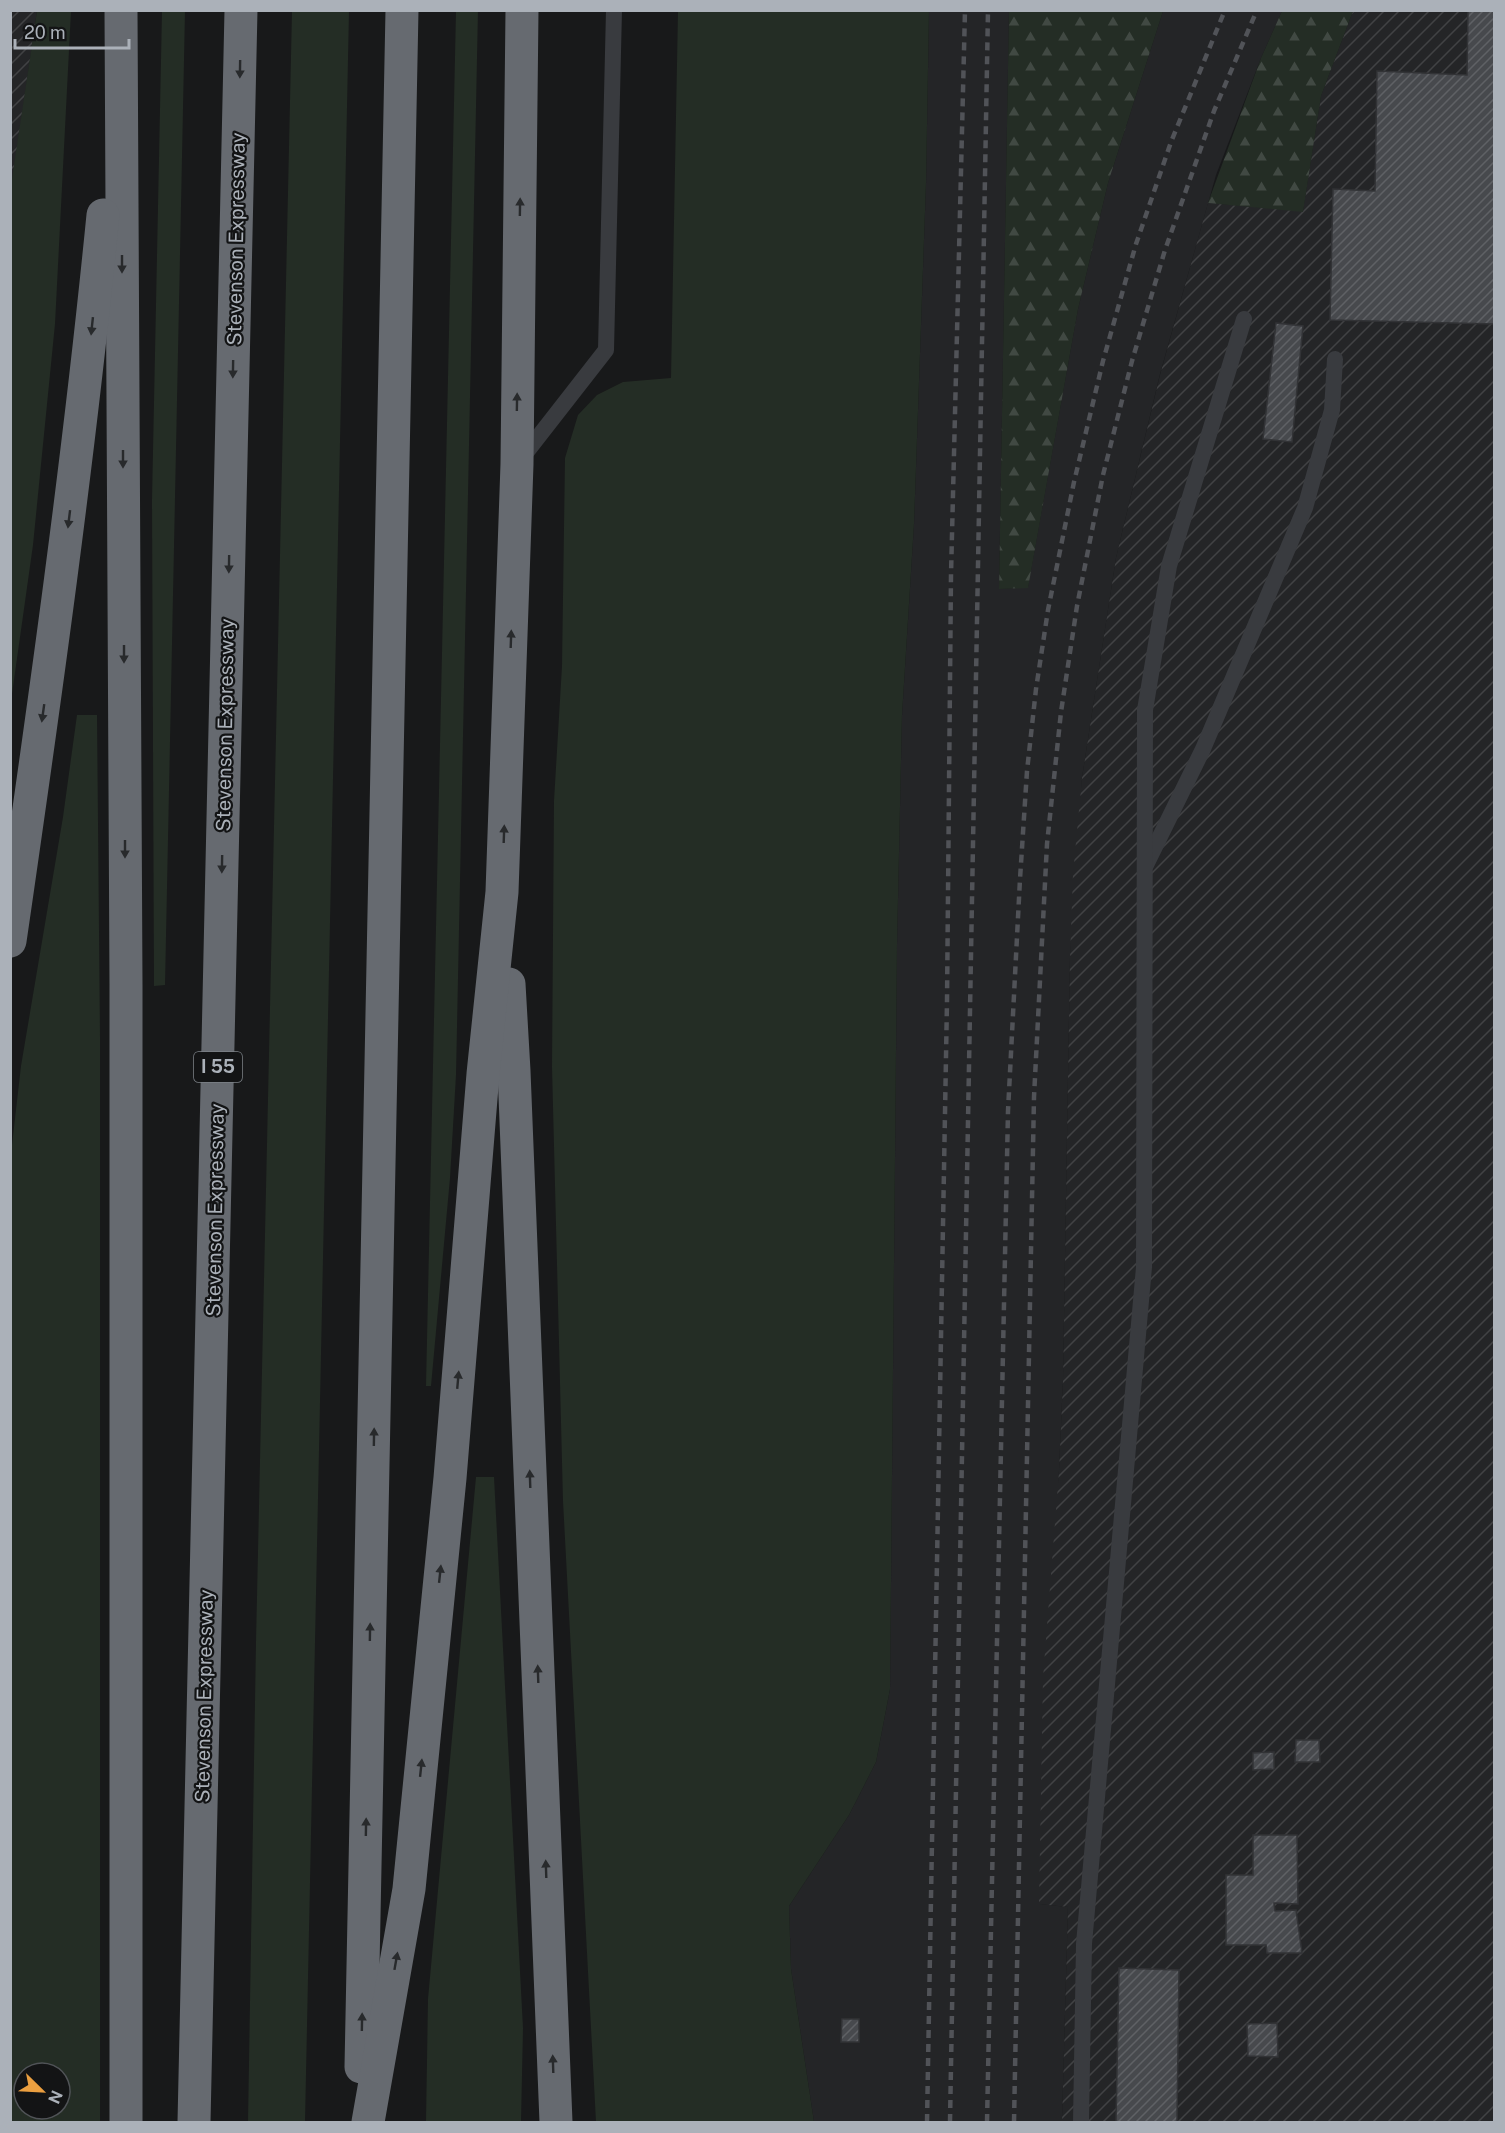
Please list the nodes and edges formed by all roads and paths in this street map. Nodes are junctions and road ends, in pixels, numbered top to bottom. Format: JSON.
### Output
{"nodes":[{"id":1,"x":241,"y":10,"type":"edge"},
{"id":2,"x":402,"y":10,"type":"edge"},
{"id":3,"x":522,"y":10,"type":"edge"},
{"id":4,"x":615,"y":10,"type":"edge"},
{"id":5,"x":120,"y":24,"type":"edge"},
{"id":6,"x":1244,"y":319,"type":"dead end"},
{"id":7,"x":1335,"y":359,"type":"dead end"},
{"id":8,"x":517,"y":464,"type":"junction"},
{"id":9,"x":1144,"y":869,"type":"junction"},
{"id":10,"x":502,"y":892,"type":"junction"},
{"id":11,"x":10,"y":941,"type":"edge"},
{"id":12,"x":126,"y":2122,"type":"edge"},
{"id":13,"x":194,"y":2122,"type":"edge"},
{"id":14,"x":360,"y":2122,"type":"edge"},
{"id":15,"x":368,"y":2122,"type":"edge"},
{"id":16,"x":556,"y":2122,"type":"edge"},
{"id":17,"x":1081,"y":2122,"type":"edge"}],
"edges":[{"from":1,"to":13,"type":"highway","name":"Stevenson Expressway","number":"I 55","one_way":true},
{"from":14,"to":2,"type":"highway","one_way":true},
{"from":8,"to":3,"type":"highway","one_way":true},
{"from":4,"to":8,"type":"lane"},
{"from":5,"to":11,"type":"highway","one_way":true},
{"from":5,"to":12,"type":"highway","one_way":true},
{"from":6,"to":9,"type":"lane"},
{"from":7,"to":9,"type":"lane"},
{"from":10,"to":8,"type":"highway","one_way":true},
{"from":9,"to":17,"type":"lane"},
{"from":15,"to":10,"type":"highway","one_way":true},
{"from":16,"to":10,"type":"highway","one_way":true}]}
